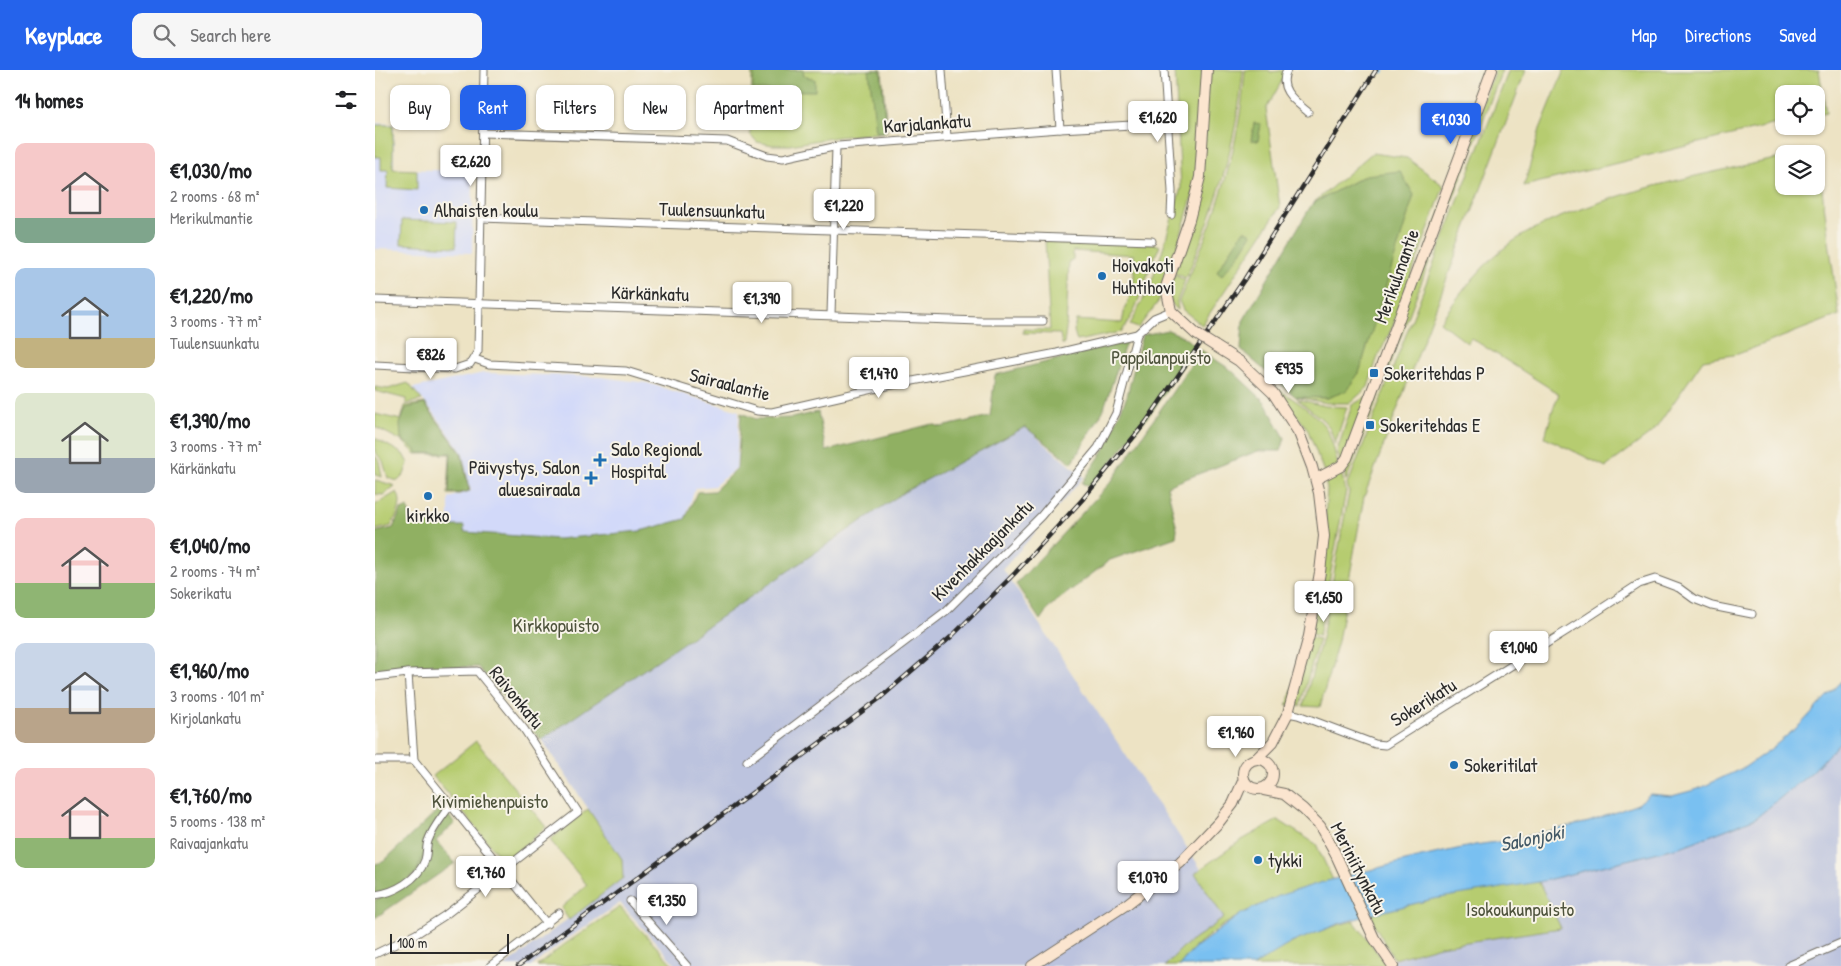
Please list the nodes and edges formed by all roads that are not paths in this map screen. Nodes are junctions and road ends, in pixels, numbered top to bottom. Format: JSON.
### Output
{"nodes":[{"id":1,"x":484,"y":70,"type":"edge"},
{"id":2,"x":942,"y":70,"type":"edge"},
{"id":3,"x":1056,"y":70,"type":"edge"},
{"id":4,"x":1164,"y":70,"type":"edge"},
{"id":5,"x":1207,"y":70,"type":"edge"},
{"id":6,"x":1287,"y":70,"type":"edge"},
{"id":7,"x":1492,"y":70,"type":"edge"},
{"id":8,"x":1308,"y":112,"type":"dead end"},
{"id":9,"x":1168,"y":123,"type":"junction"},
{"id":10,"x":1060,"y":129,"type":"junction"},
{"id":11,"x":483,"y":133,"type":"junction"},
{"id":12,"x":947,"y":137,"type":"junction"},
{"id":13,"x":836,"y":147,"type":"junction"},
{"id":14,"x":1171,"y":215,"type":"dead end"},
{"id":15,"x":481,"y":218,"type":"junction"},
{"id":16,"x":833,"y":230,"type":"junction"},
{"id":17,"x":1152,"y":241,"type":"dead end"},
{"id":18,"x":375,"y":300,"type":"edge"},
{"id":19,"x":480,"y":304,"type":"junction"},
{"id":20,"x":1171,"y":311,"type":"junction"},
{"id":21,"x":831,"y":315,"type":"junction"},
{"id":22,"x":1043,"y":321,"type":"dead end"},
{"id":23,"x":1137,"y":334,"type":"junction"},
{"id":24,"x":475,"y":359,"type":"junction"},
{"id":25,"x":375,"y":365,"type":"edge"},
{"id":26,"x":1316,"y":479,"type":"junction"},
{"id":27,"x":1752,"y":614,"type":"dead end"},
{"id":28,"x":408,"y":673,"type":"junction"},
{"id":29,"x":375,"y":677,"type":"edge"},
{"id":30,"x":1288,"y":713,"type":"junction"},
{"id":31,"x":1273,"y":742,"type":"junction"},
{"id":32,"x":1257,"y":758,"type":"junction"},
{"id":33,"x":375,"y":760,"type":"edge"},
{"id":34,"x":413,"y":760,"type":"junction"},
{"id":35,"x":747,"y":761,"type":"dead end"},
{"id":36,"x":1272,"y":770,"type":"junction"},
{"id":37,"x":1244,"y":779,"type":"junction"},
{"id":38,"x":1259,"y":790,"type":"junction"},
{"id":39,"x":1284,"y":794,"type":"junction"},
{"id":40,"x":451,"y":804,"type":"junction"},
{"id":41,"x":1233,"y":804,"type":"junction"},
{"id":42,"x":504,"y":870,"type":"junction"},
{"id":43,"x":375,"y":895,"type":"edge"},
{"id":44,"x":630,"y":901,"type":"dead end"},
{"id":45,"x":559,"y":913,"type":"dead end"},
{"id":46,"x":547,"y":924,"type":"junction"},
{"id":47,"x":1841,"y":943,"type":"edge"},
{"id":48,"x":375,"y":954,"type":"edge"},
{"id":49,"x":1392,"y":964,"type":"edge"},
{"id":50,"x":489,"y":966,"type":"edge"},
{"id":51,"x":687,"y":966,"type":"edge"},
{"id":52,"x":1032,"y":966,"type":"edge"},
{"id":53,"x":1788,"y":966,"type":"edge"}],
"edges":[{"from":1,"to":11,"type":"street"},
{"from":2,"to":12,"type":"street"},
{"from":3,"to":10,"type":"street"},
{"from":4,"to":9,"type":"street"},
{"from":5,"to":20,"type":"main road"},
{"from":6,"to":8,"type":"street"},
{"from":7,"to":26,"type":"main road","name":"Merikulmantie"},
{"from":9,"to":10,"type":"street","name":"Karjalankatu"},
{"from":9,"to":14,"type":"street"},
{"from":10,"to":12,"type":"street","name":"Karjalankatu"},
{"from":11,"to":13,"type":"street","name":"Karjalankatu"},
{"from":11,"to":15,"type":"street"},
{"from":12,"to":13,"type":"street","name":"Karjalankatu"},
{"from":13,"to":16,"type":"street"},
{"from":15,"to":16,"type":"street","name":"Tuulensuunkatu"},
{"from":15,"to":19,"type":"street"},
{"from":16,"to":17,"type":"street","name":"Tuulensuunkatu"},
{"from":16,"to":21,"type":"street"},
{"from":18,"to":19,"type":"street","name":"Kärkänkatu"},
{"from":19,"to":21,"type":"street","name":"Kärkänkatu"},
{"from":19,"to":24,"type":"street"},
{"from":20,"to":23,"type":"street"},
{"from":20,"to":26,"type":"main road","bridge":true},
{"from":21,"to":22,"type":"street","name":"Kärkänkatu"},
{"from":23,"to":24,"type":"street","name":"Sairaalantie"},
{"from":23,"to":35,"type":"street","name":"Kivenhakkaajankatu"},
{"from":24,"to":25,"type":"street"},
{"from":26,"to":30,"type":"main road"},
{"from":27,"to":30,"type":"street","name":"Sokerikatu"},
{"from":28,"to":29,"type":"street","name":"Raivonkatu"},
{"from":28,"to":34,"type":"street"},
{"from":28,"to":42,"type":"street","name":"Raivonkatu"},
{"from":30,"to":31,"type":"main road"},
{"from":31,"to":32,"type":"main road"},
{"from":31,"to":36,"type":"main road"},
{"from":32,"to":36,"type":"main road"},
{"from":32,"to":37,"type":"main road"},
{"from":33,"to":34,"type":"street"},
{"from":34,"to":40,"type":"street"},
{"from":36,"to":38,"type":"main road"},
{"from":36,"to":39,"type":"main road","name":"Meriniitynkatu"},
{"from":37,"to":38,"type":"main road"},
{"from":37,"to":41,"type":"main road"},
{"from":38,"to":39,"type":"main road","name":"Meriniitynkatu"},
{"from":38,"to":41,"type":"main road"},
{"from":39,"to":49,"type":"main road","name":"Meriniitynkatu"},
{"from":40,"to":42,"type":"street"},
{"from":40,"to":43,"type":"street"},
{"from":41,"to":52,"type":"main road"},
{"from":42,"to":46,"type":"street"},
{"from":42,"to":48,"type":"street"},
{"from":44,"to":51,"type":"street"},
{"from":45,"to":46,"type":"street"},
{"from":46,"to":50,"type":"street"},
{"from":47,"to":53,"type":"street"}]}
